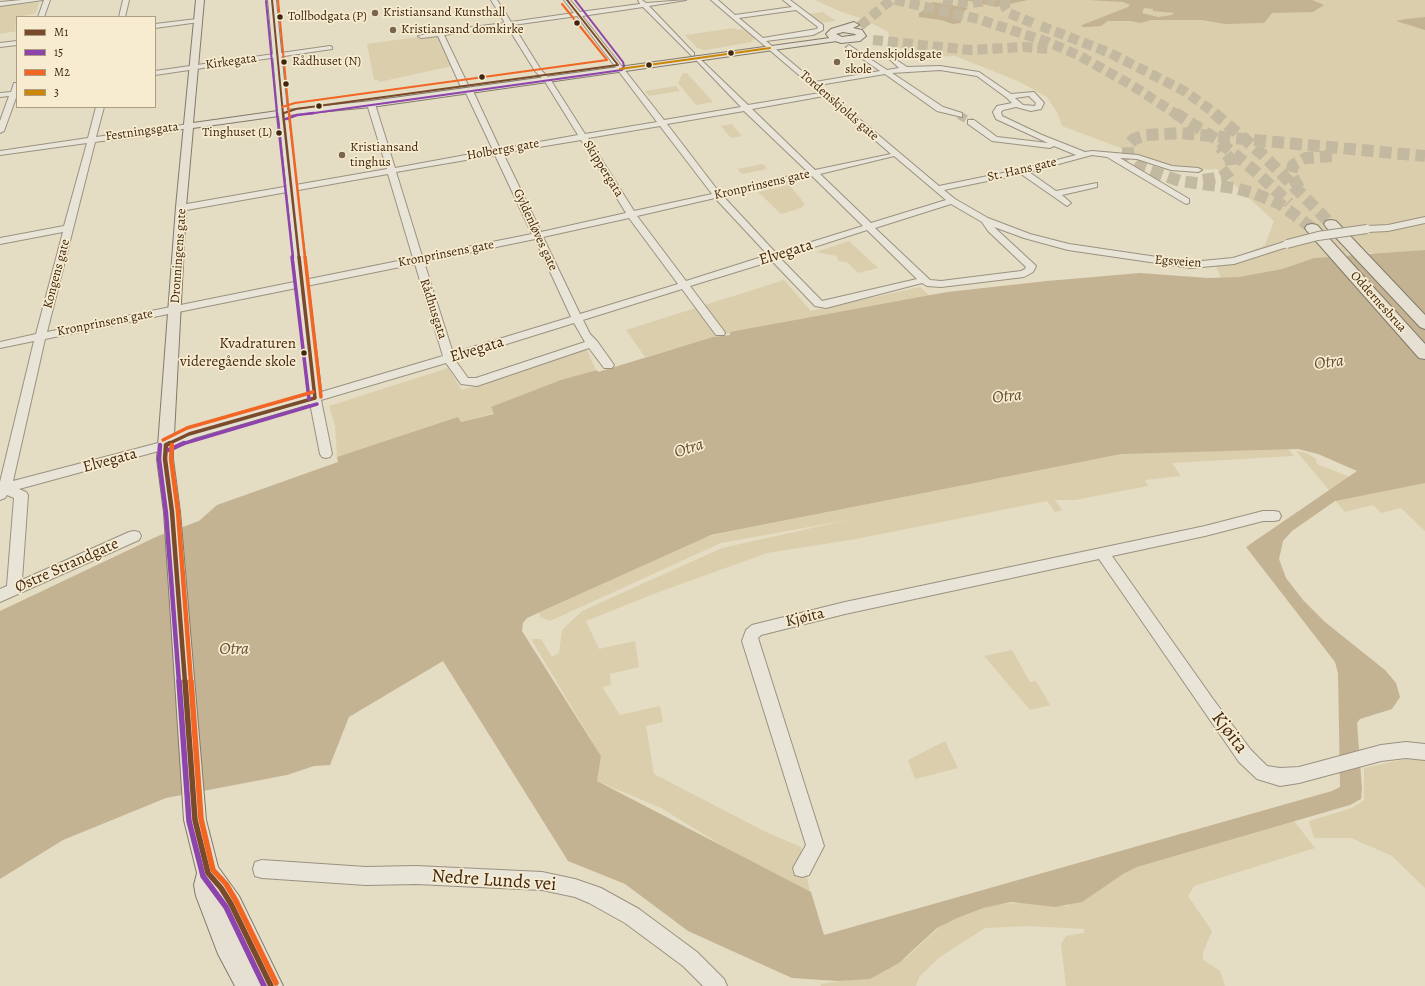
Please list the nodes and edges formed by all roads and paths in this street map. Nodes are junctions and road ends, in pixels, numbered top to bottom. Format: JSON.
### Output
{"nodes":[{"id":1,"x":40,"y":0,"type":"edge"},
{"id":2,"x":47,"y":0,"type":"edge"},
{"id":3,"x":126,"y":0,"type":"edge"},
{"id":4,"x":200,"y":0,"type":"edge"},
{"id":5,"x":272,"y":0,"type":"edge"},
{"id":6,"x":494,"y":0,"type":"edge"},
{"id":7,"x":567,"y":0,"type":"edge"},
{"id":8,"x":639,"y":0,"type":"edge"},
{"id":9,"x":683,"y":0,"type":"edge"},
{"id":10,"x":714,"y":0,"type":"edge"},
{"id":11,"x":786,"y":0,"type":"edge"},
{"id":12,"x":0,"y":4,"type":"edge"},
{"id":13,"x":644,"y":5,"type":"junction"},
{"id":14,"x":797,"y":8,"type":"junction"},
{"id":15,"x":578,"y":14,"type":"junction"},
{"id":16,"x":41,"y":16,"type":"edge"},
{"id":17,"x":122,"y":16,"type":"edge"},
{"id":18,"x":734,"y":17,"type":"junction"},
{"id":19,"x":197,"y":21,"type":"junction"},
{"id":20,"x":508,"y":24,"type":"junction"},
{"id":21,"x":156,"y":26,"type":"edge"},
{"id":22,"x":440,"y":33,"type":"junction"},
{"id":23,"x":421,"y":36,"type":"dead end"},
{"id":24,"x":834,"y":36,"type":"junction"},
{"id":25,"x":16,"y":43,"type":"edge"},
{"id":26,"x":767,"y":44,"type":"junction"},
{"id":27,"x":0,"y":45,"type":"edge"},
{"id":28,"x":849,"y":47,"type":"dead end"},
{"id":29,"x":330,"y":48,"type":"dead end"},
{"id":30,"x":888,"y":51,"type":"dead end"},
{"id":31,"x":278,"y":56,"type":"junction"},
{"id":32,"x":694,"y":56,"type":"junction"},
{"id":33,"x":963,"y":63,"type":"dead end"},
{"id":34,"x":194,"y":67,"type":"junction"},
{"id":35,"x":619,"y":67,"type":"junction"},
{"id":36,"x":905,"y":69,"type":"junction"},
{"id":37,"x":885,"y":72,"type":"junction"},
{"id":38,"x":156,"y":73,"type":"edge"},
{"id":39,"x":979,"y":74,"type":"junction"},
{"id":40,"x":545,"y":77,"type":"junction"},
{"id":41,"x":814,"y":84,"type":"junction"},
{"id":42,"x":466,"y":88,"type":"junction"},
{"id":43,"x":15,"y":93,"type":"edge"},
{"id":44,"x":825,"y":94,"type":"junction"},
{"id":45,"x":0,"y":96,"type":"edge"},
{"id":46,"x":1010,"y":96,"type":"junction"},
{"id":47,"x":371,"y":104,"type":"junction"},
{"id":48,"x":1017,"y":104,"type":"junction"},
{"id":49,"x":100,"y":108,"type":"edge"},
{"id":50,"x":746,"y":108,"type":"junction"},
{"id":51,"x":284,"y":113,"type":"junction"},
{"id":52,"x":959,"y":115,"type":"tunnel mouth"},
{"id":53,"x":971,"y":122,"type":"tunnel mouth"},
{"id":54,"x":662,"y":123,"type":"junction"},
{"id":55,"x":189,"y":126,"type":"junction"},
{"id":56,"x":0,"y":131,"type":"edge"},
{"id":57,"x":583,"y":136,"type":"junction"},
{"id":58,"x":92,"y":140,"type":"junction"},
{"id":59,"x":1065,"y":148,"type":"junction"},
{"id":60,"x":497,"y":151,"type":"junction"},
{"id":61,"x":0,"y":153,"type":"edge"},
{"id":62,"x":1108,"y":154,"type":"junction"},
{"id":63,"x":1084,"y":155,"type":"junction"},
{"id":64,"x":890,"y":156,"type":"dead end"},
{"id":65,"x":1198,"y":170,"type":"tunnel mouth"},
{"id":66,"x":390,"y":171,"type":"junction"},
{"id":67,"x":1022,"y":171,"type":"junction"},
{"id":68,"x":813,"y":173,"type":"junction"},
{"id":69,"x":1094,"y":185,"type":"dead end"},
{"id":70,"x":290,"y":189,"type":"junction"},
{"id":71,"x":937,"y":189,"type":"junction"},
{"id":72,"x":1055,"y":194,"type":"junction"},
{"id":73,"x":718,"y":196,"type":"junction"},
{"id":74,"x":952,"y":201,"type":"junction"},
{"id":75,"x":1186,"y":201,"type":"dead end"},
{"id":76,"x":1067,"y":203,"type":"dead end"},
{"id":77,"x":181,"y":208,"type":"junction"},
{"id":78,"x":964,"y":210,"type":"joint"},
{"id":79,"x":632,"y":216,"type":"junction"},
{"id":80,"x":985,"y":220,"type":"junction"},
{"id":81,"x":1425,"y":220,"type":"edge"},
{"id":82,"x":1331,"y":224,"type":"tunnel mouth"},
{"id":83,"x":69,"y":228,"type":"junction"},
{"id":84,"x":869,"y":228,"type":"junction"},
{"id":85,"x":1312,"y":228,"type":"tunnel mouth"},
{"id":86,"x":537,"y":236,"type":"junction"},
{"id":87,"x":0,"y":241,"type":"edge"},
{"id":88,"x":417,"y":259,"type":"junction"},
{"id":89,"x":776,"y":259,"type":"junction"},
{"id":90,"x":923,"y":280,"type":"junction"},
{"id":91,"x":301,"y":283,"type":"junction"},
{"id":92,"x":684,"y":286,"type":"junction"},
{"id":93,"x":175,"y":309,"type":"junction"},
{"id":94,"x":577,"y":319,"type":"junction"},
{"id":95,"x":1425,"y":324,"type":"edge"},
{"id":96,"x":720,"y":334,"type":"dead end"},
{"id":97,"x":41,"y":336,"type":"junction"},
{"id":98,"x":593,"y":344,"type":"junction"},
{"id":99,"x":0,"y":345,"type":"edge"},
{"id":100,"x":1425,"y":354,"type":"edge"},
{"id":101,"x":449,"y":359,"type":"junction"},
{"id":102,"x":608,"y":365,"type":"dead end"},
{"id":103,"x":315,"y":398,"type":"junction"},
{"id":104,"x":166,"y":445,"type":"junction"},
{"id":105,"x":326,"y":454,"type":"dead end"},
{"id":106,"x":2,"y":491,"type":"edge"},
{"id":107,"x":1274,"y":516,"type":"dead end"},
{"id":108,"x":134,"y":536,"type":"dead end"},
{"id":109,"x":1102,"y":553,"type":"junction"},
{"id":110,"x":14,"y":590,"type":"junction"},
{"id":111,"x":0,"y":596,"type":"edge"},
{"id":112,"x":1425,"y":752,"type":"edge"},
{"id":113,"x":802,"y":868,"type":"dead end"},
{"id":114,"x":262,"y":869,"type":"dead end"},
{"id":115,"x":208,"y":873,"type":"junction"},
{"id":116,"x":248,"y":986,"type":"edge"},
{"id":117,"x":271,"y":986,"type":"edge"},
{"id":118,"x":718,"y":986,"type":"edge"}],
"edges":[{"from":1,"to":12,"type":"street"},
{"from":2,"to":16,"type":"street"},
{"from":3,"to":17,"type":"street"},
{"from":4,"to":19,"type":"main road","name":"Dronningens gate"},
{"from":5,"to":31,"type":"main road"},
{"from":6,"to":20,"type":"street","name":"Skippergata"},
{"from":7,"to":15,"type":"street"},
{"from":8,"to":13,"type":"street"},
{"from":9,"to":13,"type":"street"},
{"from":10,"to":18,"type":"street","name":"Tordenskjolds gate"},
{"from":11,"to":14,"type":"street"},
{"from":13,"to":15,"type":"street"},
{"from":13,"to":32,"type":"street"},
{"from":14,"to":18,"type":"street"},
{"from":14,"to":26,"type":"street"},
{"from":15,"to":20,"type":"street"},
{"from":15,"to":35,"type":"street"},
{"from":18,"to":26,"type":"street","name":"Tordenskjolds gate"},
{"from":19,"to":21,"type":"street"},
{"from":19,"to":34,"type":"main road","name":"Dronningens gate"},
{"from":20,"to":22,"type":"street"},
{"from":20,"to":40,"type":"street","name":"Skippergata"},
{"from":22,"to":23,"type":"street"},
{"from":22,"to":42,"type":"street","name":"Gyldenløves gate"},
{"from":24,"to":24,"type":"highway"},
{"from":24,"to":26,"type":"main road","name":"Festningsgata"},
{"from":25,"to":27,"type":"street"},
{"from":26,"to":32,"type":"main road","name":"Festningsgata"},
{"from":26,"to":41,"type":"street","name":"Tordenskjolds gate"},
{"from":28,"to":37,"type":"street"},
{"from":29,"to":31,"type":"street","name":"Kirkegata"},
{"from":30,"to":36,"type":"street"},
{"from":31,"to":34,"type":"street","name":"Kirkegata"},
{"from":31,"to":51,"type":"main road"},
{"from":32,"to":35,"type":"main road","name":"Festningsgata"},
{"from":32,"to":50,"type":"street"},
{"from":33,"to":39,"type":"street"},
{"from":34,"to":38,"type":"street","name":"Kirkegata"},
{"from":34,"to":55,"type":"main road","name":"Dronningens gate"},
{"from":35,"to":40,"type":"main road","name":"Festningsgata"},
{"from":35,"to":54,"type":"street"},
{"from":36,"to":37,"type":"street"},
{"from":36,"to":39,"type":"street"},
{"from":37,"to":41,"type":"street"},
{"from":37,"to":52,"type":"street"},
{"from":39,"to":46,"type":"street"},
{"from":40,"to":42,"type":"main road","name":"Festningsgata"},
{"from":40,"to":57,"type":"street","name":"Skippergata"},
{"from":41,"to":44,"type":"street","name":"Tordenskjolds gate"},
{"from":42,"to":47,"type":"main road","name":"Festningsgata"},
{"from":42,"to":51,"type":"main road","name":"Festningsgata"},
{"from":42,"to":60,"type":"street","name":"Gyldenløves gate"},
{"from":43,"to":45,"type":"street"},
{"from":43,"to":56,"type":"street"},
{"from":44,"to":50,"type":"street","name":"Holbergs gate"},
{"from":44,"to":71,"type":"street","name":"Tordenskjolds gate"},
{"from":46,"to":48,"type":"street"},
{"from":46,"to":48,"type":"street"},
{"from":47,"to":51,"type":"main road","name":"Festningsgata"},
{"from":47,"to":66,"type":"street","name":"Rådhusgata"},
{"from":48,"to":59,"type":"street"},
{"from":49,"to":58,"type":"street","name":"Kongens gate"},
{"from":50,"to":54,"type":"street","name":"Holbergs gate"},
{"from":50,"to":68,"type":"street"},
{"from":51,"to":55,"type":"main road","name":"Festningsgata"},
{"from":51,"to":70,"type":"main road"},
{"from":53,"to":59,"type":"street"},
{"from":54,"to":57,"type":"street","name":"Holbergs gate"},
{"from":54,"to":73,"type":"street"},
{"from":55,"to":58,"type":"street","name":"Festningsgata"},
{"from":55,"to":77,"type":"main road","name":"Dronningens gate"},
{"from":57,"to":60,"type":"street","name":"Holbergs gate"},
{"from":57,"to":79,"type":"street","name":"Skippergata"},
{"from":58,"to":61,"type":"street","name":"Festningsgata"},
{"from":58,"to":83,"type":"street","name":"Kongens gate"},
{"from":59,"to":63,"type":"street"},
{"from":60,"to":66,"type":"street","name":"Holbergs gate"},
{"from":60,"to":86,"type":"street","name":"Gyldenløves gate"},
{"from":62,"to":63,"type":"street","name":"St. Hans gate"},
{"from":62,"to":65,"type":"street","name":"St. Hans gate"},
{"from":62,"to":75,"type":"street"},
{"from":63,"to":67,"type":"street","name":"St. Hans gate"},
{"from":64,"to":68,"type":"street","name":"Kronprinsens gate"},
{"from":66,"to":70,"type":"street","name":"Holbergs gate"},
{"from":66,"to":88,"type":"street","name":"Rådhusgata"},
{"from":67,"to":71,"type":"street","name":"St. Hans gate"},
{"from":67,"to":72,"type":"street"},
{"from":68,"to":73,"type":"street","name":"Kronprinsens gate"},
{"from":68,"to":84,"type":"street"},
{"from":69,"to":72,"type":"street"},
{"from":70,"to":77,"type":"street","name":"Holbergs gate"},
{"from":70,"to":91,"type":"main road"},
{"from":71,"to":74,"type":"street","name":"Tordenskjolds gate"},
{"from":72,"to":76,"type":"street"},
{"from":73,"to":79,"type":"street","name":"Kronprinsens gate"},
{"from":73,"to":89,"type":"street"},
{"from":74,"to":78,"type":"street","name":"Tordenskjolds gate"},
{"from":74,"to":84,"type":"street","name":"Elvegata"},
{"from":77,"to":93,"type":"main road","name":"Dronningens gate"},
{"from":78,"to":80,"type":"street","name":"Egsveien"},
{"from":79,"to":86,"type":"street","name":"Kronprinsens gate"},
{"from":79,"to":92,"type":"street","name":"Skippergata"},
{"from":80,"to":81,"type":"street","name":"Egsveien","bridge":true},
{"from":80,"to":90,"type":"street","name":"Elvegata"},
{"from":82,"to":95,"type":"highway","name":"Oddernesbrua"},
{"from":83,"to":87,"type":"street"},
{"from":83,"to":97,"type":"street","name":"Kongens gate"},
{"from":84,"to":89,"type":"street","name":"Elvegata"},
{"from":84,"to":90,"type":"street"},
{"from":85,"to":100,"type":"highway","name":"Oddernesbrua"},
{"from":86,"to":88,"type":"street","name":"Kronprinsens gate"},
{"from":86,"to":94,"type":"street","name":"Gyldenløves gate"},
{"from":88,"to":91,"type":"street","name":"Kronprinsens gate"},
{"from":88,"to":101,"type":"street","name":"Rådhusgata"},
{"from":89,"to":90,"type":"street","name":"Elvegata"},
{"from":89,"to":92,"type":"street","name":"Elvegata"},
{"from":91,"to":93,"type":"street","name":"Kronprinsens gate"},
{"from":91,"to":103,"type":"main road"},
{"from":92,"to":94,"type":"street","name":"Elvegata"},
{"from":92,"to":96,"type":"street","name":"Skippergata"},
{"from":93,"to":97,"type":"street","name":"Kronprinsens gate"},
{"from":93,"to":104,"type":"main road","name":"Dronningens gate"},
{"from":94,"to":98,"type":"street","name":"Gyldenløves gate"},
{"from":94,"to":101,"type":"street","name":"Elvegata"},
{"from":97,"to":99,"type":"street","name":"Kronprinsens gate"},
{"from":97,"to":106,"type":"street","name":"Kongens gate"},
{"from":98,"to":101,"type":"street","name":"Rådhusgata"},
{"from":98,"to":102,"type":"street","name":"Gyldenløves gate"},
{"from":101,"to":103,"type":"street","name":"Elvegata"},
{"from":103,"to":104,"type":"main road","name":"Elvegata"},
{"from":103,"to":105,"type":"street"},
{"from":104,"to":106,"type":"street","name":"Elvegata"},
{"from":104,"to":115,"type":"main road","name":"Dronningens gate"},
{"from":106,"to":110,"type":"street"},
{"from":107,"to":109,"type":"street","name":"Kjøita"},
{"from":108,"to":110,"type":"street","name":"Østre Strandgate"},
{"from":109,"to":112,"type":"street","name":"Kjøita"},
{"from":109,"to":113,"type":"street","name":"Kjøita"},
{"from":110,"to":111,"type":"street","name":"Østre Strandgate"},
{"from":114,"to":118,"type":"street","name":"Nedre Lunds vei"},
{"from":115,"to":116,"type":"main road"},
{"from":115,"to":117,"type":"main road"}]}
